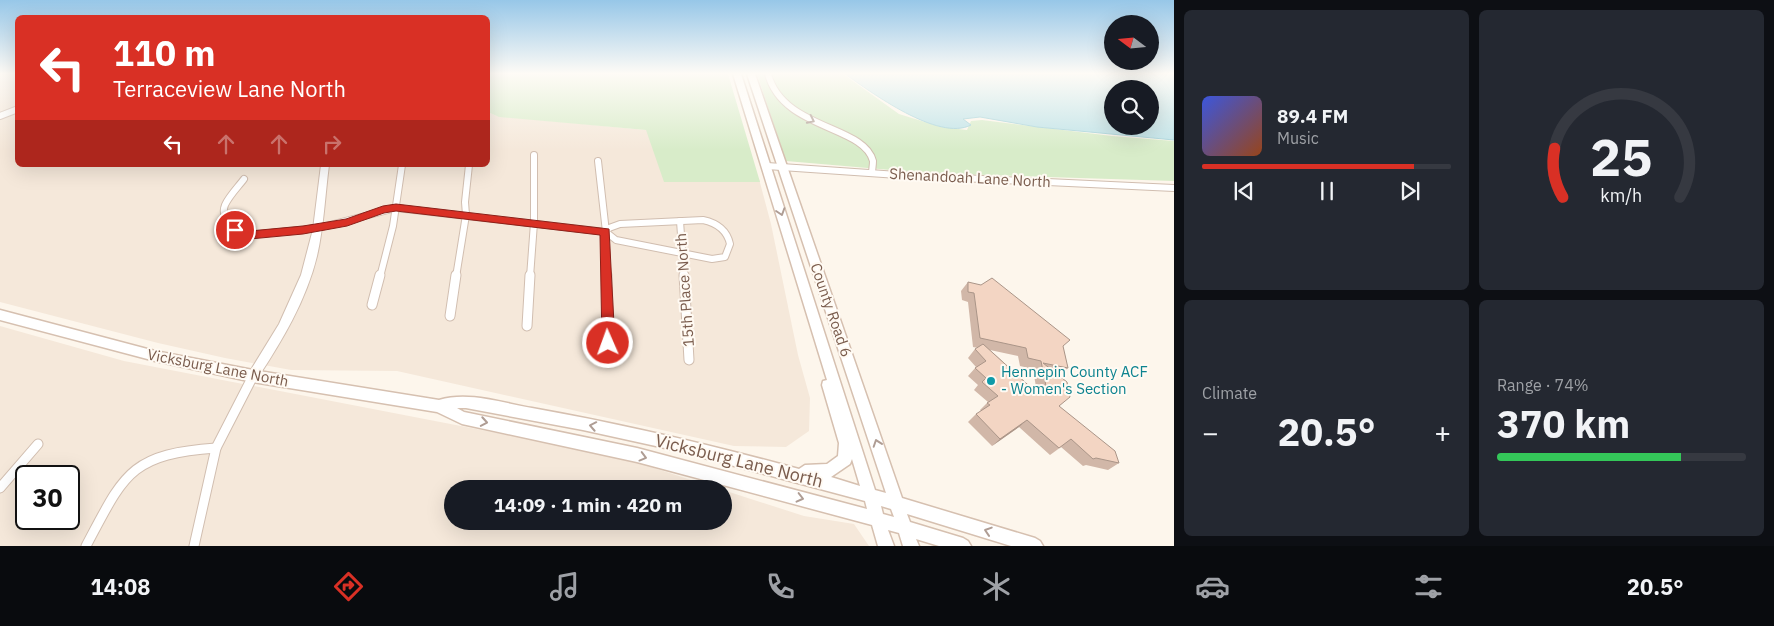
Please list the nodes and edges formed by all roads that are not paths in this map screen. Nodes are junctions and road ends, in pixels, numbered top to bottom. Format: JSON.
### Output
{"nodes":[{"id":1,"x":746,"y":99,"type":"edge"},
{"id":2,"x":760,"y":99,"type":"edge"},
{"id":3,"x":782,"y":99,"type":"edge"},
{"id":4,"x":15,"y":110,"type":"edge"},
{"id":5,"x":0,"y":116,"type":"edge"},
{"id":6,"x":534,"y":155,"type":"dead end"},
{"id":7,"x":598,"y":161,"type":"dead end"},
{"id":8,"x":767,"y":166,"type":"junction"},
{"id":9,"x":325,"y":167,"type":"edge"},
{"id":10,"x":402,"y":167,"type":"edge"},
{"id":11,"x":469,"y":167,"type":"edge"},
{"id":12,"x":783,"y":167,"type":"junction"},
{"id":13,"x":872,"y":173,"type":"junction"},
{"id":14,"x":244,"y":179,"type":"dead end"},
{"id":15,"x":1174,"y":188,"type":"edge"},
{"id":16,"x":396,"y":208,"type":"junction"},
{"id":17,"x":466,"y":215,"type":"junction"},
{"id":18,"x":680,"y":221,"type":"junction"},
{"id":19,"x":534,"y":223,"type":"junction"},
{"id":20,"x":318,"y":228,"type":"junction"},
{"id":21,"x":606,"y":232,"type":"junction"},
{"id":22,"x":683,"y":253,"type":"junction"},
{"id":23,"x":372,"y":305,"type":"dead end"},
{"id":24,"x":0,"y":315,"type":"edge"},
{"id":25,"x":450,"y":316,"type":"dead end"},
{"id":26,"x":527,"y":326,"type":"dead end"},
{"id":27,"x":608,"y":343,"type":"dead end"},
{"id":28,"x":825,"y":348,"type":"junction"},
{"id":29,"x":689,"y":360,"type":"dead end"},
{"id":30,"x":253,"y":376,"type":"junction"},
{"id":31,"x":439,"y":406,"type":"junction"},
{"id":32,"x":38,"y":444,"type":"dead end"},
{"id":33,"x":216,"y":448,"type":"junction"},
{"id":34,"x":777,"y":470,"type":"junction"},
{"id":35,"x":0,"y":488,"type":"edge"},
{"id":36,"x":871,"y":495,"type":"junction"},
{"id":37,"x":897,"y":503,"type":"junction"},
{"id":38,"x":878,"y":519,"type":"junction"},
{"id":39,"x":905,"y":528,"type":"junction"},
{"id":40,"x":86,"y":546,"type":"edge"},
{"id":41,"x":194,"y":546,"type":"edge"},
{"id":42,"x":886,"y":546,"type":"edge"},
{"id":43,"x":911,"y":546,"type":"edge"},
{"id":44,"x":963,"y":546,"type":"edge"},
{"id":45,"x":1034,"y":546,"type":"edge"}],
"edges":[{"from":1,"to":8,"type":"main road","name":"County Road 6"},
{"from":2,"to":12,"type":"main road","name":"County Road 6"},
{"from":3,"to":13,"type":"street","one_way":true},
{"from":4,"to":5,"type":"street"},
{"from":6,"to":19,"type":"street"},
{"from":7,"to":21,"type":"street"},
{"from":8,"to":12,"type":"street","name":"Shenandoah Lane North"},
{"from":8,"to":28,"type":"main road","name":"County Road 6","one_way":true},
{"from":9,"to":20,"type":"street"},
{"from":10,"to":16,"type":"street"},
{"from":11,"to":17,"type":"street"},
{"from":12,"to":13,"type":"street","name":"Shenandoah Lane North"},
{"from":37,"to":12,"type":"main road","name":"County Road 6","one_way":true},
{"from":13,"to":15,"type":"street","name":"Shenandoah Lane North"},
{"from":14,"to":20,"type":"street"},
{"from":16,"to":17,"type":"street"},
{"from":16,"to":20,"type":"street"},
{"from":16,"to":23,"type":"street"},
{"from":17,"to":19,"type":"street"},
{"from":17,"to":25,"type":"street"},
{"from":18,"to":21,"type":"street"},
{"from":18,"to":22,"type":"street","name":"15th Place North"},
{"from":18,"to":22,"type":"street"},
{"from":19,"to":21,"type":"street"},
{"from":19,"to":26,"type":"street"},
{"from":20,"to":30,"type":"street"},
{"from":21,"to":22,"type":"street"},
{"from":21,"to":27,"type":"street"},
{"from":22,"to":29,"type":"street","name":"15th Place North"},
{"from":24,"to":30,"type":"main road","name":"Vicksburg Lane North"},
{"from":28,"to":34,"type":"main road"},
{"from":28,"to":36,"type":"main road","name":"County Road 6"},
{"from":30,"to":31,"type":"main road","name":"Vicksburg Lane North"},
{"from":30,"to":33,"type":"street"},
{"from":34,"to":31,"type":"main road","name":"Vicksburg Lane North","one_way":true},
{"from":31,"to":38,"type":"main road","name":"Vicksburg Lane North","one_way":true},
{"from":32,"to":35,"type":"street"},
{"from":33,"to":40,"type":"street"},
{"from":33,"to":41,"type":"street"},
{"from":34,"to":36,"type":"main road","name":"Vicksburg Lane North"},
{"from":36,"to":37,"type":"main road","name":"Vicksburg Lane North"},
{"from":36,"to":38,"type":"main road","name":"County Road 6"},
{"from":37,"to":39,"type":"main road","name":"County Road 6"},
{"from":45,"to":37,"type":"main road","name":"Vicksburg Lane North","one_way":true},
{"from":38,"to":39,"type":"main road","name":"Vicksburg Lane North"},
{"from":38,"to":42,"type":"main road","name":"County Road 6"},
{"from":39,"to":43,"type":"main road","name":"County Road 6"},
{"from":39,"to":44,"type":"main road","name":"Vicksburg Lane North"}]}
